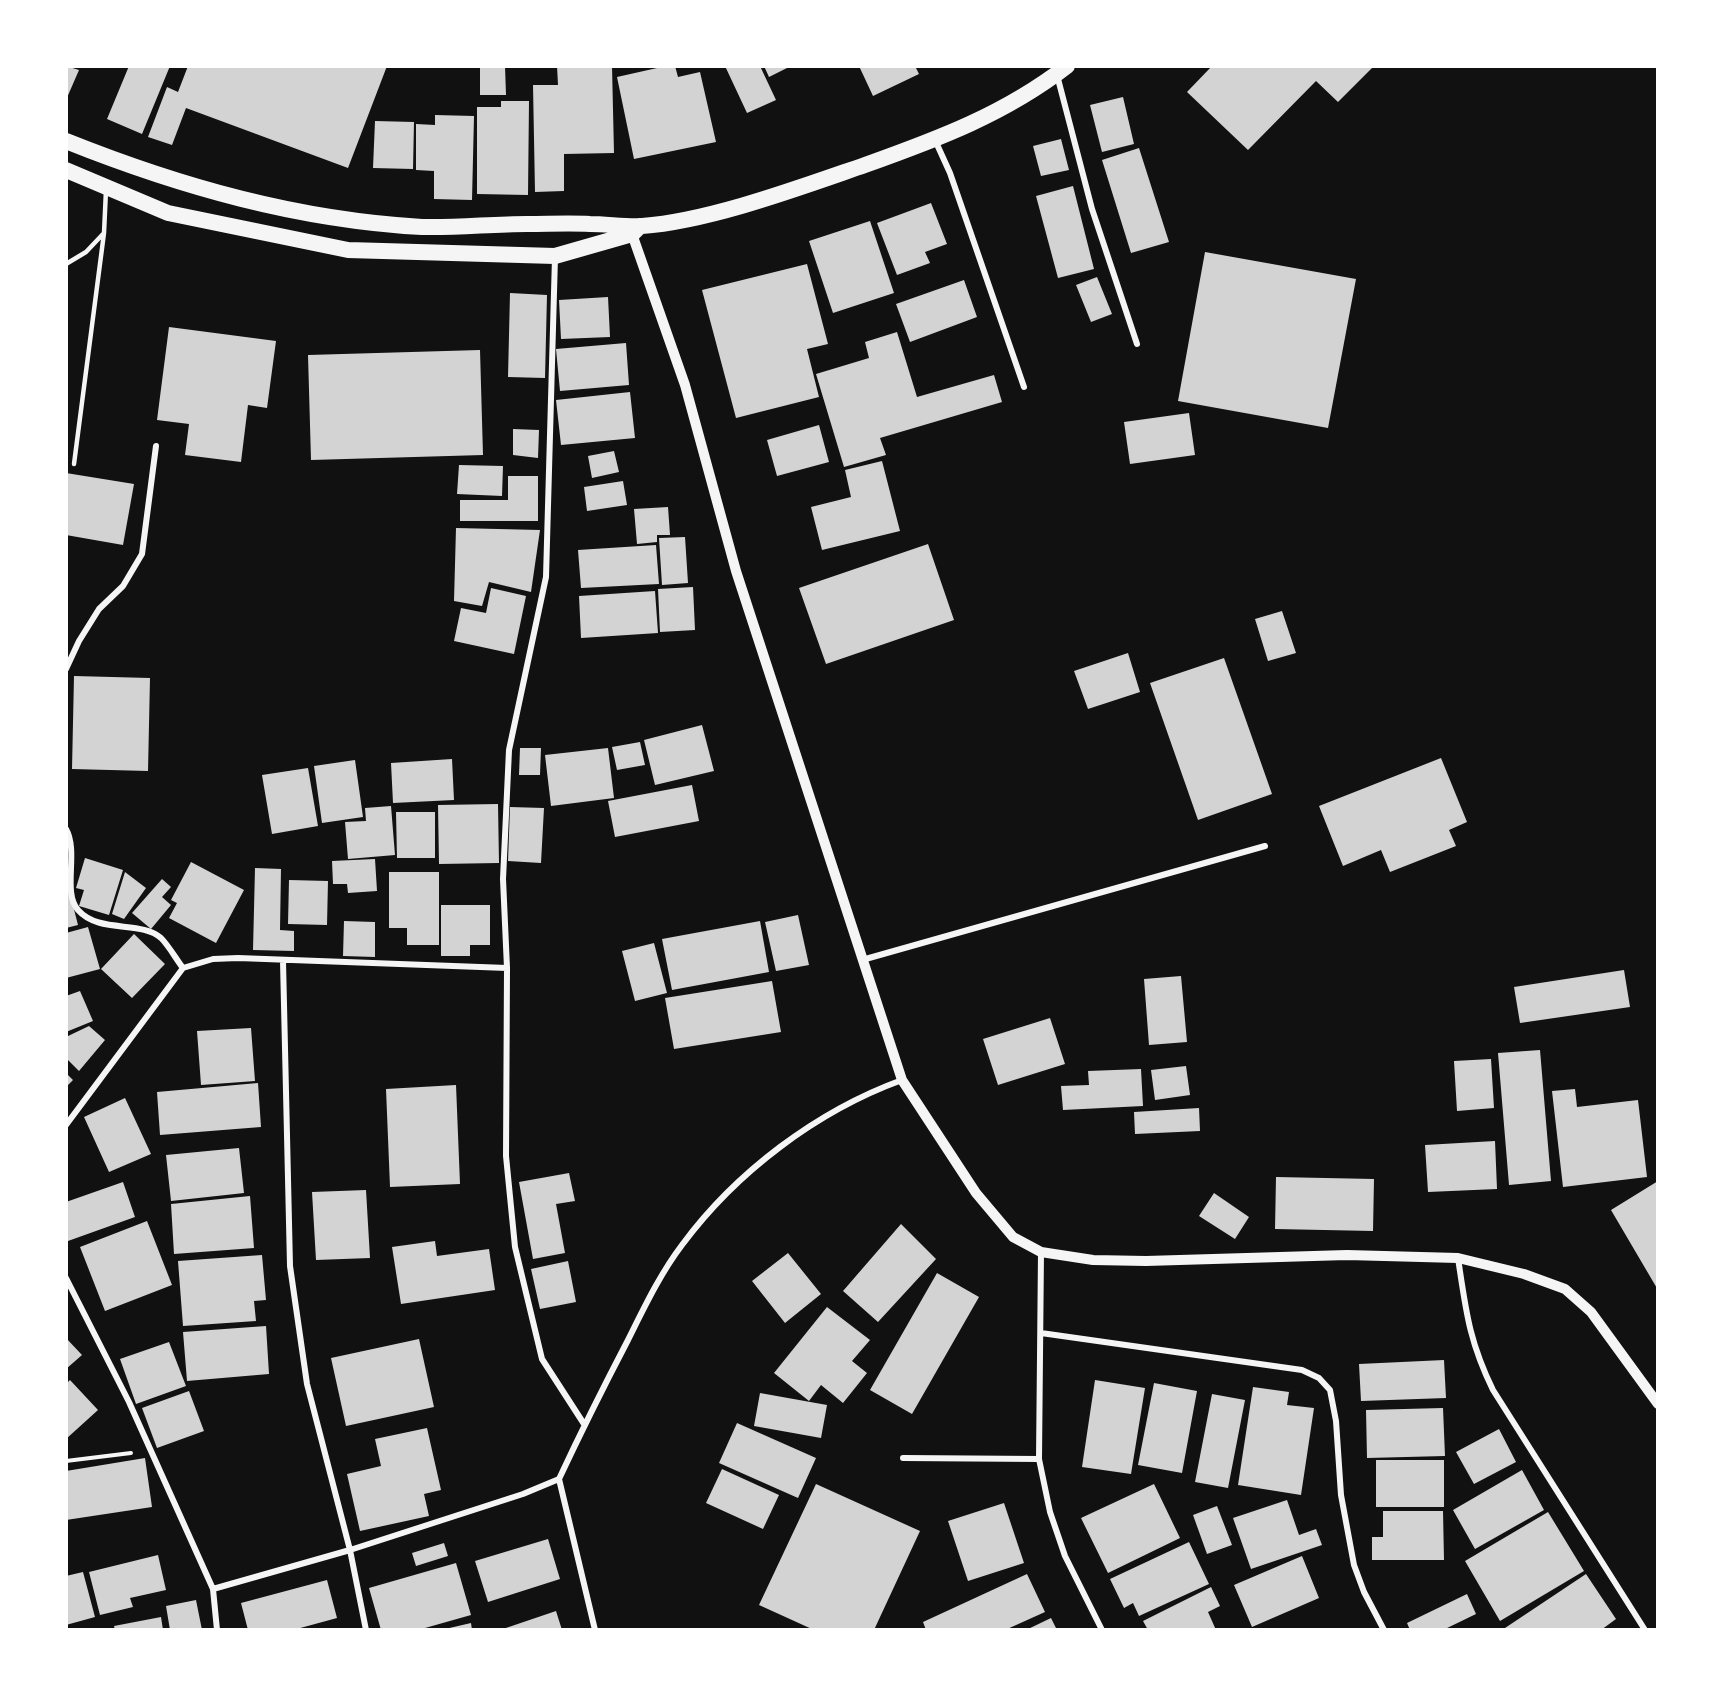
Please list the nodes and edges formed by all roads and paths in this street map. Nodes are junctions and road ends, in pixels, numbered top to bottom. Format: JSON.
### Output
{"nodes":[{"id":1,"x":1062,"y":70,"type":"edge"},
{"id":2,"x":935,"y":140,"type":"junction"},
{"id":3,"x":66,"y":141,"type":"edge"},
{"id":4,"x":111,"y":159,"type":"junction"},
{"id":5,"x":66,"y":170,"type":"edge"},
{"id":6,"x":105,"y":187,"type":"junction"},
{"id":7,"x":634,"y":228,"type":"junction"},
{"id":8,"x":104,"y":233,"type":"junction"},
{"id":9,"x":555,"y":256,"type":"junction"},
{"id":10,"x":66,"y":264,"type":"edge"},
{"id":11,"x":1137,"y":344,"type":"dead end"},
{"id":12,"x":1024,"y":387,"type":"dead end"},
{"id":13,"x":156,"y":446,"type":"dead end"},
{"id":14,"x":74,"y":464,"type":"dead end"},
{"id":15,"x":66,"y":669,"type":"edge"},
{"id":16,"x":66,"y":829,"type":"edge"},
{"id":17,"x":1265,"y":846,"type":"dead end"},
{"id":18,"x":861,"y":960,"type":"junction"},
{"id":19,"x":283,"y":961,"type":"junction"},
{"id":20,"x":183,"y":968,"type":"junction"},
{"id":21,"x":507,"y":968,"type":"junction"},
{"id":22,"x":902,"y":1080,"type":"junction"},
{"id":23,"x":66,"y":1125,"type":"edge"},
{"id":24,"x":1041,"y":1252,"type":"junction"},
{"id":25,"x":1458,"y":1258,"type":"junction"},
{"id":26,"x":66,"y":1278,"type":"edge"},
{"id":27,"x":1041,"y":1333,"type":"junction"},
{"id":28,"x":1658,"y":1404,"type":"edge"},
{"id":29,"x":584,"y":1424,"type":"junction"},
{"id":30,"x":150,"y":1450,"type":"junction"},
{"id":31,"x":903,"y":1458,"type":"dead end"},
{"id":32,"x":1039,"y":1459,"type":"junction"},
{"id":33,"x":66,"y":1461,"type":"edge"},
{"id":34,"x":559,"y":1479,"type":"junction"},
{"id":35,"x":350,"y":1550,"type":"junction"},
{"id":36,"x":213,"y":1589,"type":"junction"},
{"id":37,"x":217,"y":1630,"type":"edge"},
{"id":38,"x":366,"y":1630,"type":"edge"},
{"id":39,"x":595,"y":1630,"type":"edge"},
{"id":40,"x":1102,"y":1630,"type":"edge"},
{"id":41,"x":1384,"y":1630,"type":"edge"},
{"id":42,"x":1645,"y":1630,"type":"edge"}],
"edges":[{"from":1,"to":2,"type":"highway"},
{"from":1,"to":11,"type":"street"},
{"from":2,"to":7,"type":"highway"},
{"from":2,"to":12,"type":"street"},
{"from":3,"to":4,"type":"highway"},
{"from":4,"to":6,"type":"highway"},
{"from":4,"to":7,"type":"highway"},
{"from":5,"to":6,"type":"highway"},
{"from":6,"to":8,"type":"lane"},
{"from":6,"to":9,"type":"highway"},
{"from":7,"to":9,"type":"highway"},
{"from":7,"to":18,"type":"street"},
{"from":8,"to":10,"type":"lane"},
{"from":8,"to":14,"type":"lane"},
{"from":9,"to":21,"type":"street"},
{"from":13,"to":15,"type":"street"},
{"from":16,"to":20,"type":"street"},
{"from":17,"to":18,"type":"street"},
{"from":18,"to":22,"type":"street"},
{"from":19,"to":20,"type":"street"},
{"from":19,"to":21,"type":"street"},
{"from":19,"to":35,"type":"street"},
{"from":20,"to":23,"type":"street"},
{"from":21,"to":29,"type":"street"},
{"from":22,"to":24,"type":"street"},
{"from":22,"to":29,"type":"street"},
{"from":24,"to":25,"type":"street"},
{"from":24,"to":27,"type":"street"},
{"from":25,"to":28,"type":"street"},
{"from":25,"to":42,"type":"street"},
{"from":26,"to":30,"type":"street"},
{"from":27,"to":32,"type":"street"},
{"from":27,"to":41,"type":"street"},
{"from":29,"to":34,"type":"street"},
{"from":30,"to":33,"type":"path"},
{"from":30,"to":36,"type":"street"},
{"from":31,"to":32,"type":"street"},
{"from":32,"to":40,"type":"street"},
{"from":34,"to":35,"type":"street"},
{"from":34,"to":39,"type":"street"},
{"from":35,"to":36,"type":"street"},
{"from":35,"to":38,"type":"street"},
{"from":36,"to":37,"type":"street"}]}
